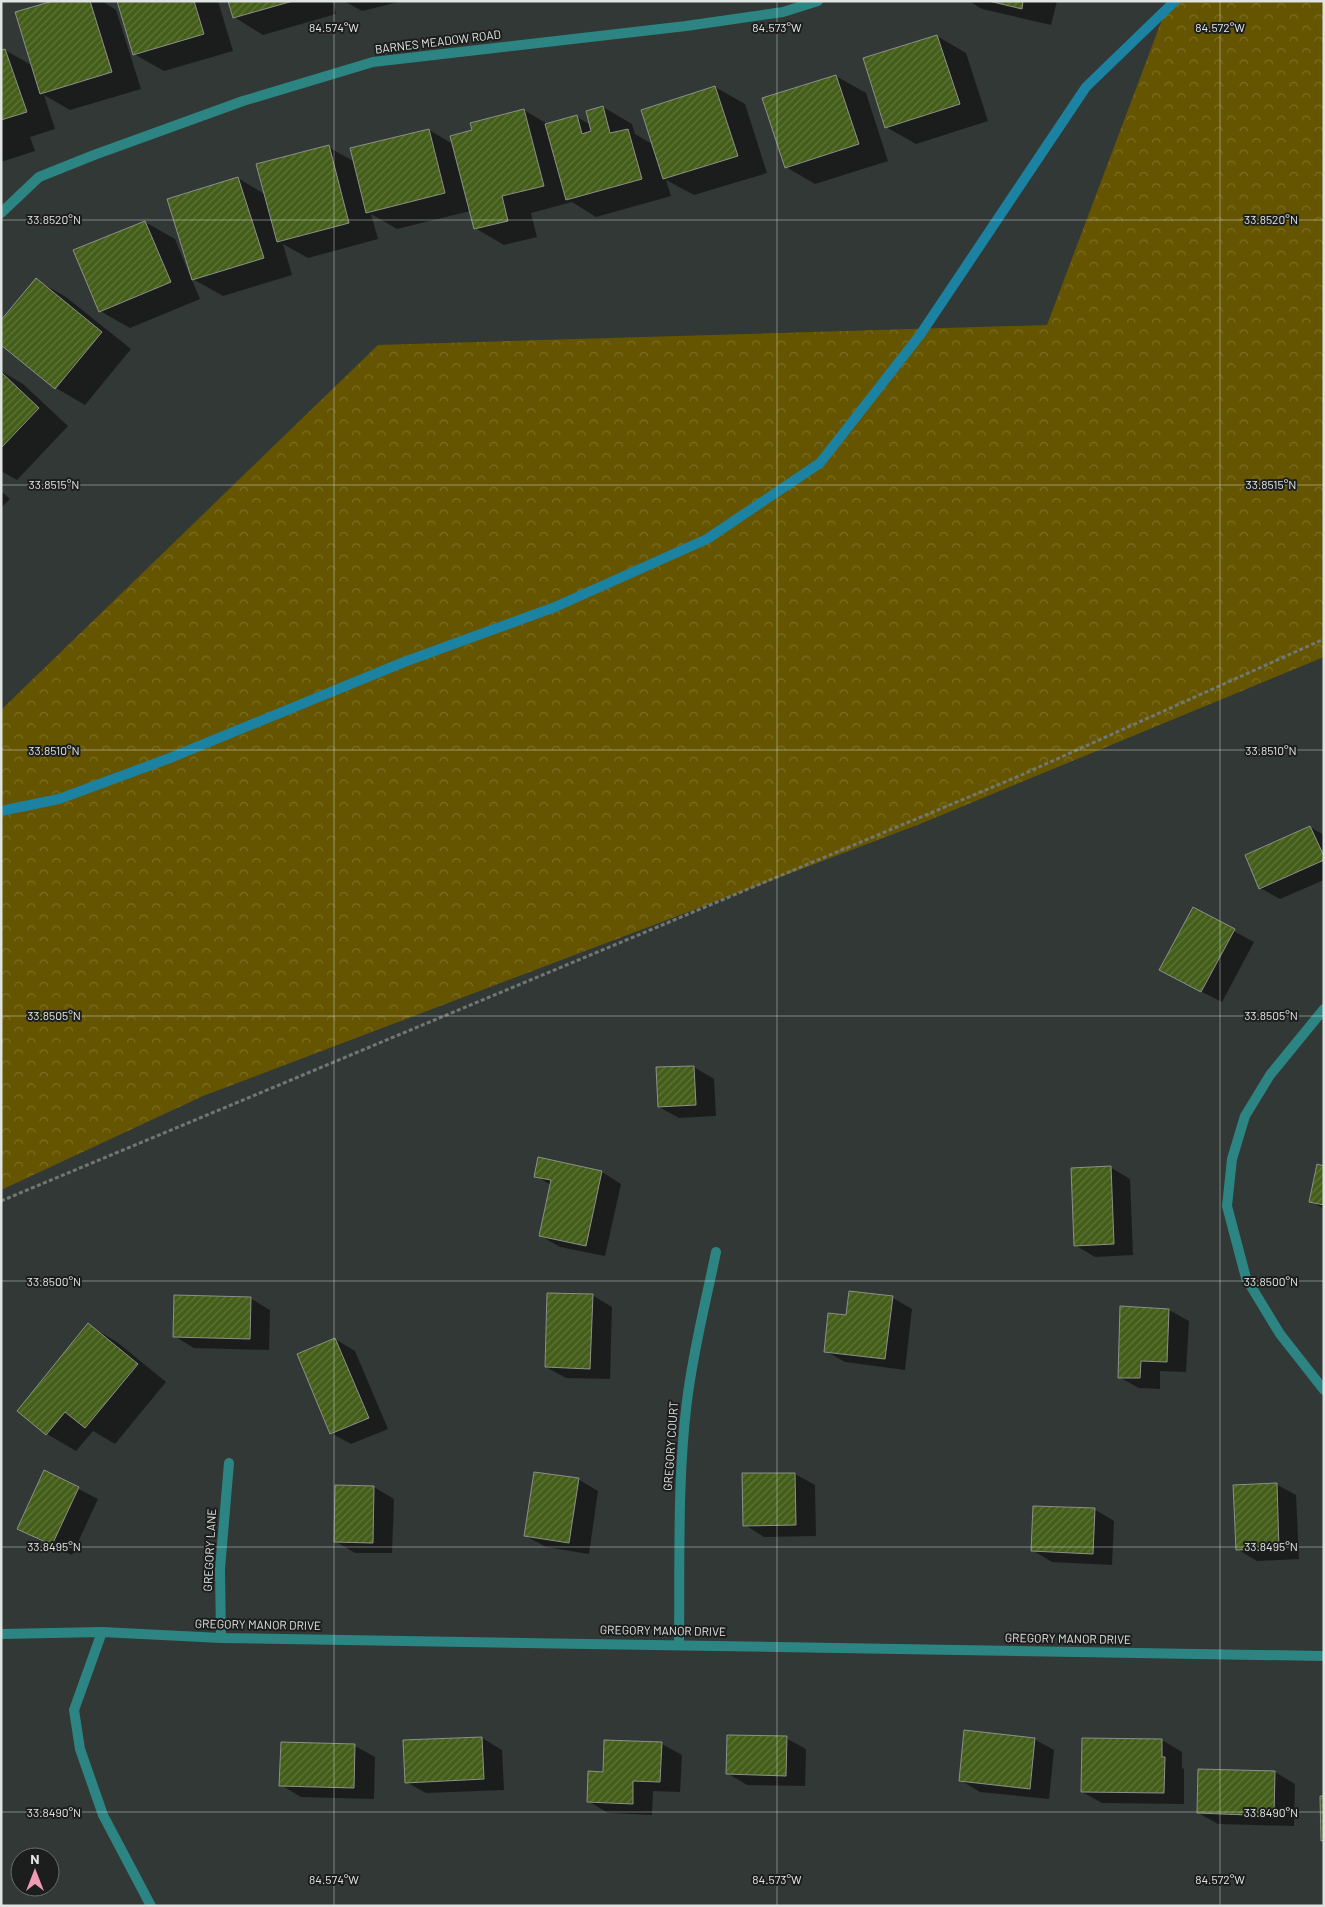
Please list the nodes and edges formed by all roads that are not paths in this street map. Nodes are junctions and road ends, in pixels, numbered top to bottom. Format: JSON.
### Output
{"nodes":[{"id":1,"x":818,"y":1,"type":"edge"},
{"id":2,"x":1,"y":213,"type":"edge"},
{"id":3,"x":1324,"y":1009,"type":"edge"},
{"id":4,"x":716,"y":1252,"type":"dead end"},
{"id":5,"x":1324,"y":1390,"type":"edge"},
{"id":6,"x":229,"y":1463,"type":"dead end"},
{"id":7,"x":102,"y":1632,"type":"junction"},
{"id":8,"x":1,"y":1634,"type":"edge"},
{"id":9,"x":222,"y":1638,"type":"junction"},
{"id":10,"x":679,"y":1644,"type":"junction"},
{"id":11,"x":1324,"y":1656,"type":"edge"},
{"id":12,"x":151,"y":1906,"type":"edge"}],
"edges":[{"from":1,"to":2,"type":"street","name":"BARNES MEADOW ROAD"},
{"from":3,"to":5,"type":"street"},
{"from":4,"to":10,"type":"street","name":"GREGORY COURT"},
{"from":6,"to":9,"type":"street","name":"GREGORY LANE"},
{"from":7,"to":8,"type":"street","name":"GREGORY MANOR DRIVE"},
{"from":7,"to":9,"type":"street","name":"GREGORY MANOR DRIVE"},
{"from":7,"to":12,"type":"street"},
{"from":9,"to":10,"type":"street","name":"GREGORY MANOR DRIVE"},
{"from":10,"to":11,"type":"street","name":"GREGORY MANOR DRIVE"}]}
